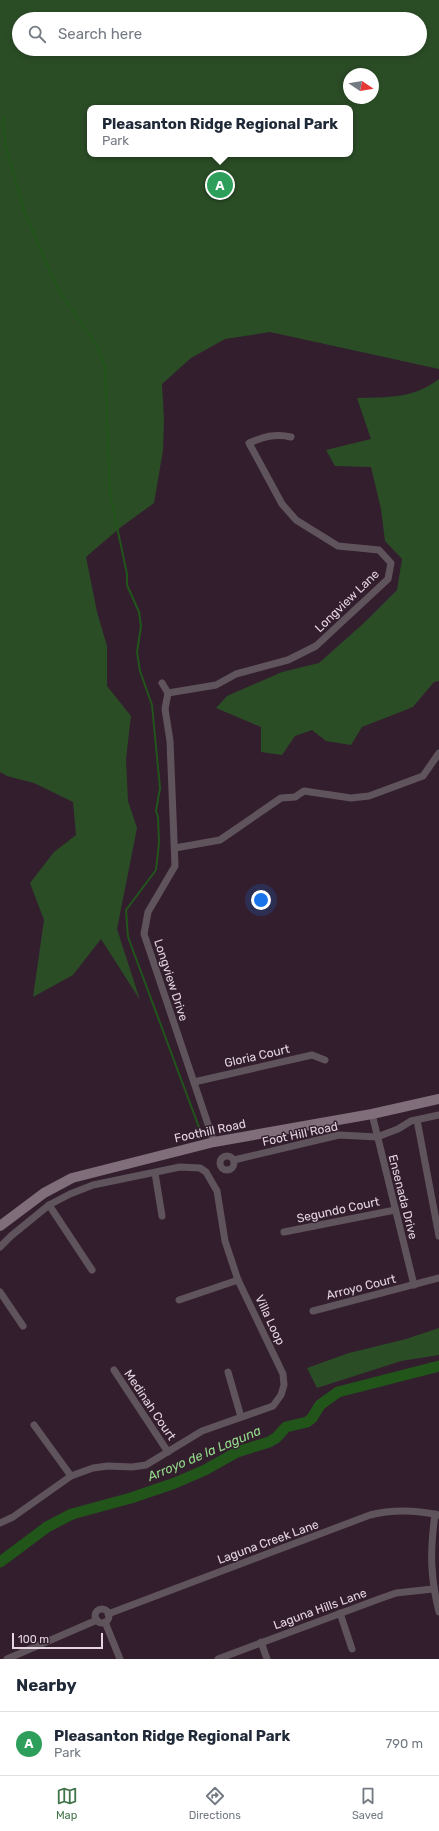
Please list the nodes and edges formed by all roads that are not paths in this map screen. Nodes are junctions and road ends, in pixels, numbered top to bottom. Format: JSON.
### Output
{"nodes":[{"id":1,"x":291,"y":437,"type":"dead end"},
{"id":2,"x":162,"y":683,"type":"dead end"},
{"id":3,"x":168,"y":693,"type":"junction"},
{"id":4,"x":439,"y":753,"type":"edge"},
{"id":5,"x":174,"y":848,"type":"junction"},
{"id":6,"x":325,"y":1060,"type":"dead end"},
{"id":7,"x":194,"y":1082,"type":"junction"},
{"id":8,"x":439,"y":1099,"type":"edge"},
{"id":9,"x":372,"y":1114,"type":"junction"},
{"id":10,"x":439,"y":1115,"type":"edge"},
{"id":11,"x":417,"y":1120,"type":"junction"},
{"id":12,"x":377,"y":1137,"type":"junction"},
{"id":13,"x":214,"y":1142,"type":"junction"},
{"id":14,"x":234,"y":1160,"type":"dead end"},
{"id":15,"x":155,"y":1173,"type":"junction"},
{"id":16,"x":49,"y":1205,"type":"junction"},
{"id":17,"x":395,"y":1210,"type":"junction"},
{"id":18,"x":162,"y":1216,"type":"dead end"},
{"id":19,"x":0,"y":1226,"type":"edge"},
{"id":20,"x":284,"y":1232,"type":"dead end"},
{"id":21,"x":439,"y":1236,"type":"edge"},
{"id":22,"x":0,"y":1247,"type":"edge"},
{"id":23,"x":92,"y":1270,"type":"dead end"},
{"id":24,"x":439,"y":1278,"type":"edge"},
{"id":25,"x":238,"y":1280,"type":"junction"},
{"id":26,"x":414,"y":1285,"type":"junction"},
{"id":27,"x":0,"y":1292,"type":"edge"},
{"id":28,"x":179,"y":1300,"type":"dead end"},
{"id":29,"x":313,"y":1311,"type":"dead end"},
{"id":30,"x":23,"y":1326,"type":"dead end"},
{"id":31,"x":114,"y":1370,"type":"dead end"},
{"id":32,"x":228,"y":1372,"type":"dead end"},
{"id":33,"x":241,"y":1417,"type":"junction"},
{"id":34,"x":34,"y":1425,"type":"dead end"},
{"id":35,"x":168,"y":1452,"type":"junction"},
{"id":36,"x":71,"y":1476,"type":"junction"},
{"id":37,"x":437,"y":1515,"type":"edge"},
{"id":38,"x":0,"y":1523,"type":"edge"},
{"id":39,"x":433,"y":1589,"type":"junction"},
{"id":40,"x":439,"y":1612,"type":"edge"},
{"id":41,"x":340,"y":1613,"type":"junction"},
{"id":42,"x":108,"y":1614,"type":"junction"},
{"id":43,"x":97,"y":1620,"type":"junction"},
{"id":44,"x":105,"y":1622,"type":"junction"},
{"id":45,"x":261,"y":1642,"type":"junction"},
{"id":46,"x":352,"y":1648,"type":"dead end"},
{"id":47,"x":25,"y":1656,"type":"edge"},
{"id":48,"x":7,"y":1659,"type":"edge"},
{"id":49,"x":120,"y":1659,"type":"edge"},
{"id":50,"x":218,"y":1659,"type":"edge"},
{"id":51,"x":267,"y":1659,"type":"edge"}],
"edges":[{"from":1,"to":3,"type":"street","name":"Longview Lane"},
{"from":2,"to":3,"type":"street"},
{"from":3,"to":5,"type":"street","name":"Longview Drive"},
{"from":4,"to":5,"type":"street"},
{"from":5,"to":7,"type":"street","name":"Longview Drive"},
{"from":6,"to":7,"type":"street","name":"Gloria Court"},
{"from":7,"to":13,"type":"street","name":"Longview Drive"},
{"from":8,"to":9,"type":"main road","name":"Foothill Road"},
{"from":9,"to":12,"type":"street","name":"Ensenada Drive"},
{"from":9,"to":13,"type":"main road","name":"Foothill Road"},
{"from":10,"to":11,"type":"street","name":"Foot Hill Road"},
{"from":11,"to":12,"type":"street","name":"Foot Hill Road"},
{"from":11,"to":21,"type":"street"},
{"from":12,"to":14,"type":"street","name":"Foot Hill Road"},
{"from":12,"to":17,"type":"street","name":"Ensenada Drive"},
{"from":13,"to":19,"type":"main road","name":"Foothill Road"},
{"from":15,"to":16,"type":"street","name":"Villa Loop"},
{"from":15,"to":18,"type":"street"},
{"from":15,"to":25,"type":"street","name":"Villa Loop"},
{"from":16,"to":22,"type":"street","name":"Villa Loop"},
{"from":16,"to":23,"type":"street"},
{"from":17,"to":20,"type":"street","name":"Segundo Court"},
{"from":17,"to":26,"type":"street","name":"Ensenada Drive"},
{"from":24,"to":26,"type":"street","name":"Arroyo Court"},
{"from":25,"to":28,"type":"street"},
{"from":25,"to":33,"type":"street","name":"Villa Loop"},
{"from":26,"to":29,"type":"street","name":"Arroyo Court"},
{"from":27,"to":30,"type":"street"},
{"from":31,"to":35,"type":"street","name":"Medinah Court"},
{"from":32,"to":33,"type":"street"},
{"from":33,"to":35,"type":"street","name":"Villa Loop"},
{"from":34,"to":36,"type":"street"},
{"from":35,"to":36,"type":"street","name":"Villa Loop"},
{"from":36,"to":38,"type":"street","name":"Villa Loop"},
{"from":37,"to":39,"type":"street"},
{"from":37,"to":42,"type":"street","name":"Laguna Creek Lane"},
{"from":39,"to":40,"type":"street"},
{"from":39,"to":41,"type":"street","name":"Laguna Hills Lane"},
{"from":41,"to":45,"type":"street","name":"Laguna Hills Lane"},
{"from":41,"to":46,"type":"street"},
{"from":42,"to":43,"type":"street"},
{"from":42,"to":44,"type":"street"},
{"from":43,"to":44,"type":"street"},
{"from":43,"to":47,"type":"street"},
{"from":44,"to":49,"type":"street"},
{"from":45,"to":50,"type":"street","name":"Laguna Hills Lane"},
{"from":45,"to":51,"type":"street"},
{"from":47,"to":48,"type":"street"}]}
